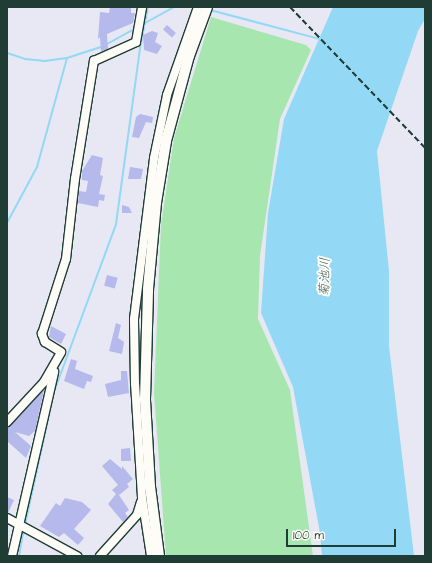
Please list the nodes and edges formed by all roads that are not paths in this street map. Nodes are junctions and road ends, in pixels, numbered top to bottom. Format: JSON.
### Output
{"nodes":[{"id":1,"x":142,"y":7,"type":"edge"},
{"id":2,"x":198,"y":7,"type":"edge"},
{"id":3,"x":207,"y":7,"type":"edge"},
{"id":4,"x":55,"y":365,"type":"junction"},
{"id":5,"x":7,"y":422,"type":"edge"},
{"id":6,"x":142,"y":497,"type":"junction"},
{"id":7,"x":7,"y":518,"type":"edge"},
{"id":8,"x":20,"y":525,"type":"junction"},
{"id":9,"x":12,"y":556,"type":"edge"},
{"id":10,"x":77,"y":556,"type":"edge"},
{"id":11,"x":100,"y":556,"type":"edge"},
{"id":12,"x":151,"y":556,"type":"edge"},
{"id":13,"x":159,"y":556,"type":"edge"}],
"edges":[{"from":1,"to":4,"type":"street"},
{"from":2,"to":6,"type":"street"},
{"from":3,"to":13,"type":"street"},
{"from":4,"to":5,"type":"street"},
{"from":4,"to":8,"type":"street"},
{"from":6,"to":11,"type":"street"},
{"from":6,"to":12,"type":"street"},
{"from":7,"to":8,"type":"street"},
{"from":8,"to":9,"type":"street"},
{"from":8,"to":10,"type":"street"}]}
